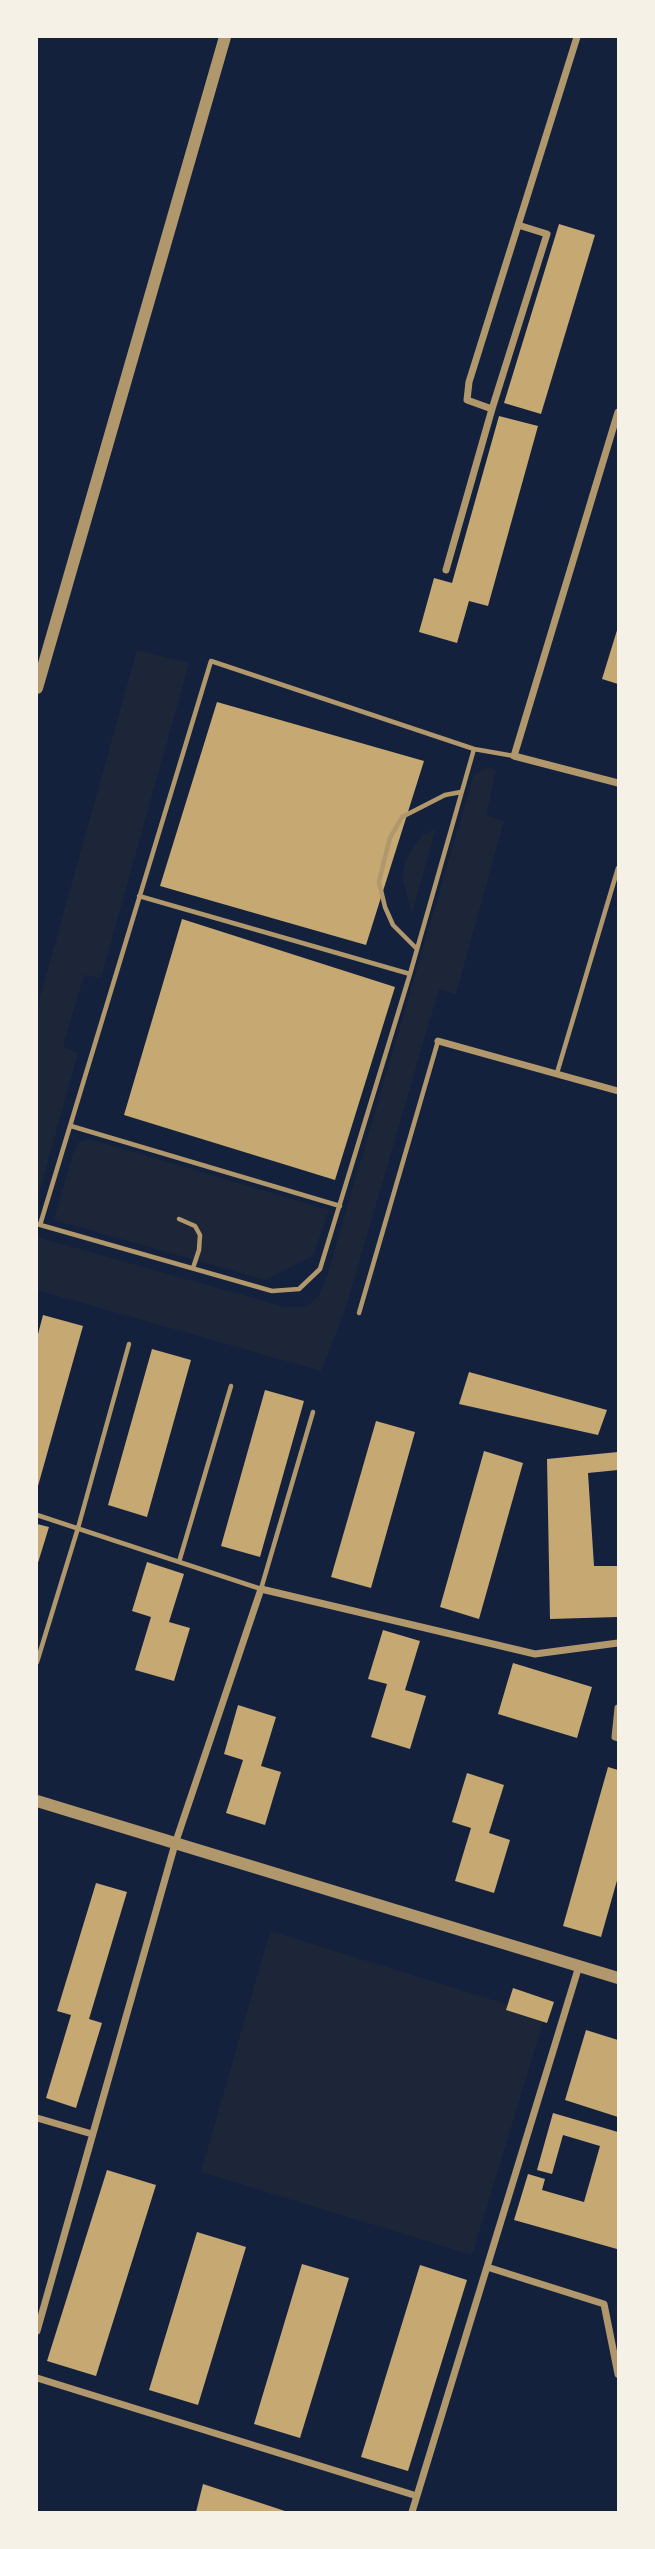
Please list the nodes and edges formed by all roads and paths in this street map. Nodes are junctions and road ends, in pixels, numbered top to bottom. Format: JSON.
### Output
{"nodes":[{"id":1,"x":225,"y":37,"type":"edge"},
{"id":2,"x":578,"y":37,"type":"edge"},
{"id":3,"x":518,"y":225,"type":"junction"},
{"id":4,"x":492,"y":409,"type":"junction"},
{"id":5,"x":618,"y":412,"type":"edge"},
{"id":6,"x":617,"y":422,"type":"edge"},
{"id":7,"x":446,"y":570,"type":"dead end"},
{"id":8,"x":37,"y":688,"type":"edge"},
{"id":9,"x":474,"y":749,"type":"junction"},
{"id":10,"x":514,"y":756,"type":"junction"},
{"id":11,"x":618,"y":783,"type":"edge"},
{"id":12,"x":461,"y":792,"type":"junction"},
{"id":13,"x":618,"y":868,"type":"edge"},
{"id":14,"x":139,"y":895,"type":"junction"},
{"id":15,"x":417,"y":949,"type":"junction"},
{"id":16,"x":410,"y":974,"type":"junction"},
{"id":17,"x":438,"y":1041,"type":"joint"},
{"id":18,"x":557,"y":1074,"type":"junction"},
{"id":19,"x":618,"y":1091,"type":"edge"},
{"id":20,"x":71,"y":1126,"type":"junction"},
{"id":21,"x":340,"y":1206,"type":"junction"},
{"id":22,"x":179,"y":1219,"type":"dead end"},
{"id":23,"x":38,"y":1224,"type":"edge"},
{"id":24,"x":193,"y":1268,"type":"junction"},
{"id":25,"x":359,"y":1313,"type":"dead end"},
{"id":26,"x":130,"y":1345,"type":"dead end"},
{"id":27,"x":231,"y":1385,"type":"dead end"},
{"id":28,"x":313,"y":1412,"type":"dead end"},
{"id":29,"x":37,"y":1515,"type":"edge"},
{"id":30,"x":78,"y":1528,"type":"junction"},
{"id":31,"x":179,"y":1562,"type":"junction"},
{"id":32,"x":261,"y":1589,"type":"junction"},
{"id":33,"x":618,"y":1643,"type":"edge"},
{"id":34,"x":37,"y":1662,"type":"edge"},
{"id":35,"x":618,"y":1708,"type":"edge"},
{"id":36,"x":618,"y":1738,"type":"edge"},
{"id":37,"x":37,"y":1801,"type":"edge"},
{"id":38,"x":175,"y":1844,"type":"junction"},
{"id":39,"x":579,"y":1966,"type":"junction"},
{"id":40,"x":618,"y":1978,"type":"edge"},
{"id":41,"x":37,"y":2118,"type":"edge"},
{"id":42,"x":92,"y":2134,"type":"junction"},
{"id":43,"x":487,"y":2267,"type":"junction"},
{"id":44,"x":37,"y":2330,"type":"edge"},
{"id":45,"x":618,"y":2374,"type":"edge"},
{"id":46,"x":37,"y":2378,"type":"edge"},
{"id":47,"x":417,"y":2496,"type":"junction"},
{"id":48,"x":412,"y":2512,"type":"edge"}],
"edges":[{"from":1,"to":8,"type":"street"},
{"from":2,"to":3,"type":"street"},
{"from":3,"to":4,"type":"street"},
{"from":3,"to":4,"type":"street"},
{"from":4,"to":7,"type":"street"},
{"from":5,"to":6,"type":"street"},
{"from":6,"to":10,"type":"street"},
{"from":9,"to":10,"type":"lane"},
{"from":9,"to":12,"type":"lane"},
{"from":9,"to":14,"type":"lane"},
{"from":10,"to":11,"type":"street"},
{"from":12,"to":15,"type":"lane"},
{"from":12,"to":15,"type":"lane"},
{"from":13,"to":18,"type":"lane"},
{"from":14,"to":16,"type":"lane"},
{"from":14,"to":20,"type":"lane"},
{"from":15,"to":16,"type":"lane"},
{"from":16,"to":21,"type":"lane"},
{"from":17,"to":18,"type":"street"},
{"from":17,"to":25,"type":"lane"},
{"from":18,"to":19,"type":"street"},
{"from":20,"to":21,"type":"lane"},
{"from":20,"to":23,"type":"lane"},
{"from":21,"to":24,"type":"lane"},
{"from":22,"to":24,"type":"lane"},
{"from":23,"to":24,"type":"lane"},
{"from":26,"to":30,"type":"lane"},
{"from":27,"to":31,"type":"lane"},
{"from":28,"to":32,"type":"lane"},
{"from":29,"to":30,"type":"lane"},
{"from":30,"to":31,"type":"lane"},
{"from":30,"to":34,"type":"lane"},
{"from":31,"to":32,"type":"lane"},
{"from":32,"to":33,"type":"street"},
{"from":32,"to":38,"type":"street"},
{"from":35,"to":36,"type":"street"},
{"from":37,"to":38,"type":"street"},
{"from":38,"to":39,"type":"street"},
{"from":38,"to":42,"type":"street"},
{"from":39,"to":40,"type":"street"},
{"from":39,"to":43,"type":"street"},
{"from":41,"to":42,"type":"street"},
{"from":42,"to":44,"type":"street"},
{"from":43,"to":45,"type":"street"},
{"from":43,"to":47,"type":"street"},
{"from":46,"to":47,"type":"street"},
{"from":47,"to":48,"type":"street"}]}
